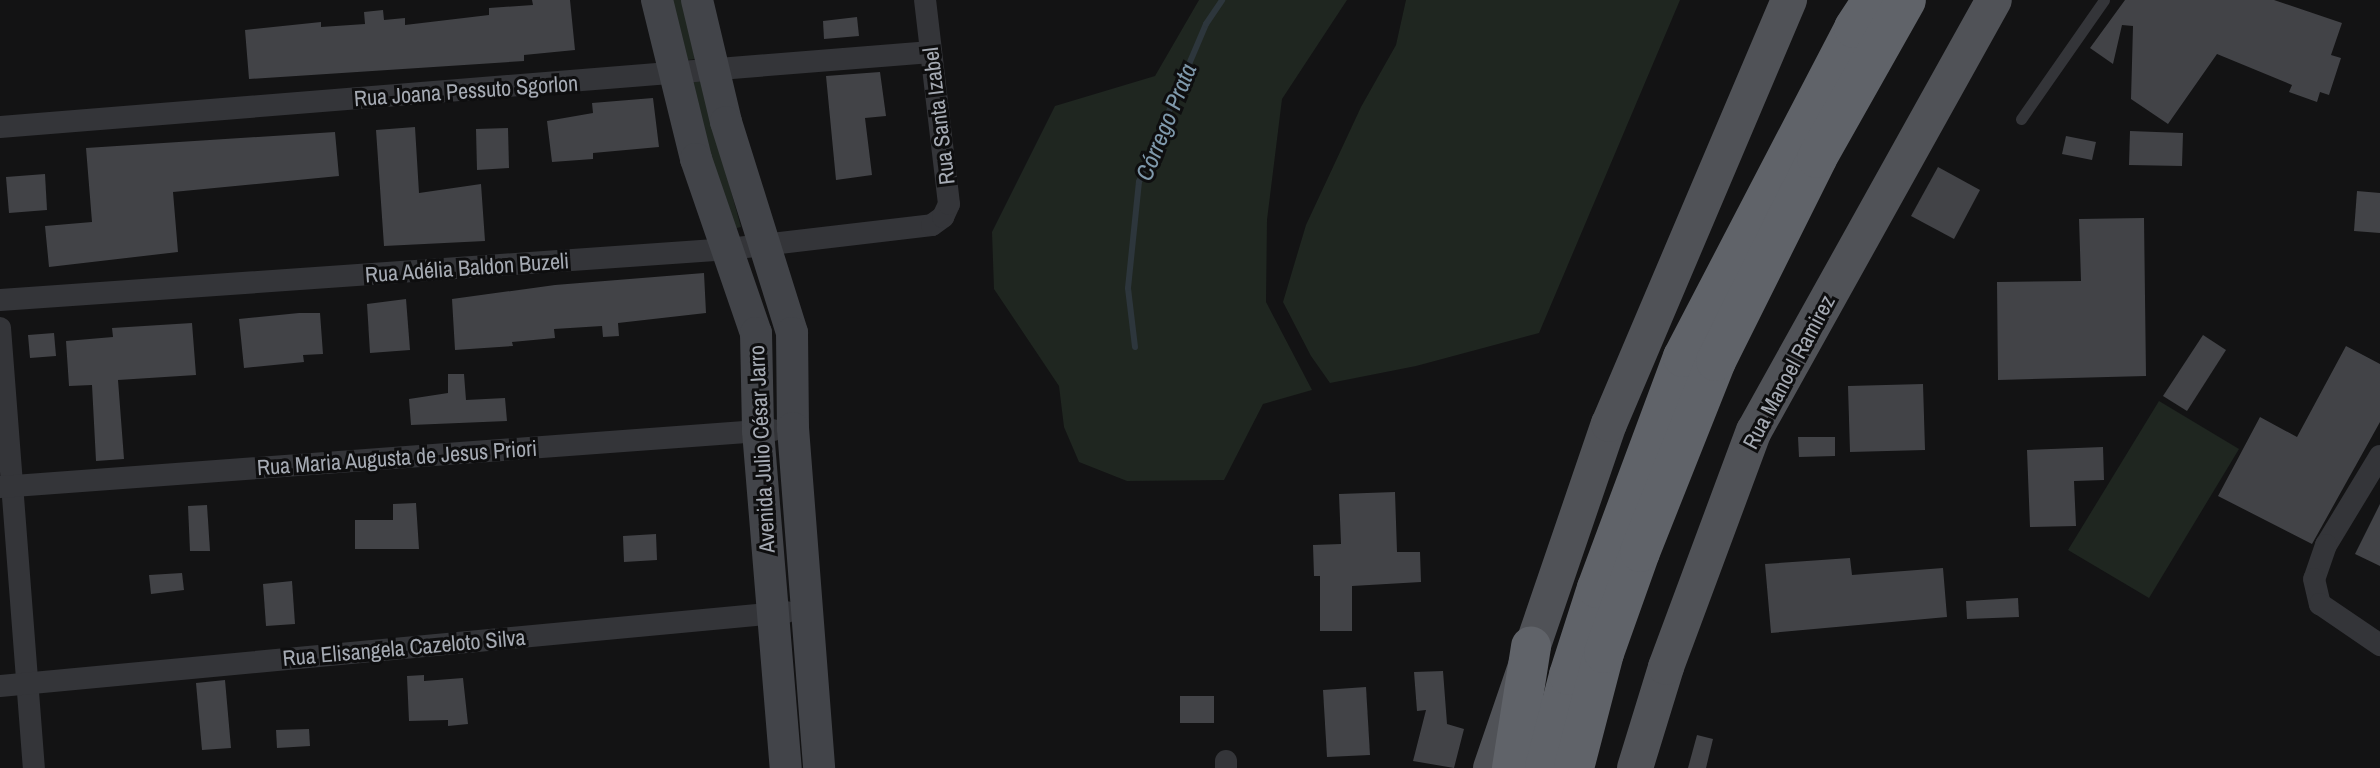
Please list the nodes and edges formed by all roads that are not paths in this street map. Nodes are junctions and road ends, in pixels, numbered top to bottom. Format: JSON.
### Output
{"nodes":[{"id":1,"x":657,"y":0,"type":"edge"},
{"id":2,"x":697,"y":0,"type":"edge"},
{"id":3,"x":925,"y":0,"type":"edge"},
{"id":4,"x":1789,"y":0,"type":"edge"},
{"id":5,"x":1872,"y":0,"type":"edge"},
{"id":6,"x":1906,"y":0,"type":"edge"},
{"id":7,"x":1994,"y":0,"type":"edge"},
{"id":8,"x":2104,"y":0,"type":"edge"},
{"id":9,"x":931,"y":52,"type":"junction"},
{"id":10,"x":713,"y":70,"type":"junction"},
{"id":11,"x":673,"y":74,"type":"junction"},
{"id":12,"x":2021,"y":119,"type":"dead end"},
{"id":13,"x":0,"y":127,"type":"edge"},
{"id":14,"x":932,"y":225,"type":"joint"},
{"id":15,"x":765,"y":245,"type":"junction"},
{"id":16,"x":729,"y":249,"type":"junction"},
{"id":17,"x":0,"y":300,"type":"edge"},
{"id":18,"x":0,"y":328,"type":"edge"},
{"id":19,"x":793,"y":428,"type":"junction"},
{"id":20,"x":758,"y":431,"type":"junction"},
{"id":21,"x":2380,"y":456,"type":"edge"},
{"id":22,"x":8,"y":487,"type":"edge"},
{"id":23,"x":808,"y":608,"type":"junction"},
{"id":24,"x":772,"y":614,"type":"junction"},
{"id":25,"x":2380,"y":645,"type":"edge"},
{"id":26,"x":1531,"y":646,"type":"junction"},
{"id":27,"x":28,"y":683,"type":"junction"},
{"id":28,"x":0,"y":686,"type":"edge"},
{"id":29,"x":34,"y":768,"type":"edge"},
{"id":30,"x":786,"y":768,"type":"edge"},
{"id":31,"x":819,"y":768,"type":"edge"},
{"id":32,"x":1491,"y":768,"type":"edge"},
{"id":33,"x":1512,"y":768,"type":"edge"},
{"id":34,"x":1545,"y":768,"type":"edge"},
{"id":35,"x":1574,"y":768,"type":"edge"},
{"id":36,"x":1635,"y":768,"type":"edge"}],
"edges":[{"from":1,"to":11,"type":"street","name":"Avenida Julio César Jarro"},
{"from":2,"to":10,"type":"street","name":"Avenida Julio César Jarro"},
{"from":3,"to":9,"type":"street","name":"Rua Santa Izabel"},
{"from":4,"to":26,"type":"main road"},
{"from":5,"to":34,"type":"highway"},
{"from":6,"to":35,"type":"highway"},
{"from":7,"to":36,"type":"main road","name":"Rua Manoel Ramirez"},
{"from":8,"to":12,"type":"lane"},
{"from":9,"to":10,"type":"street","name":"Rua Joana Pessuto Sgorlon"},
{"from":9,"to":14,"type":"street","name":"Rua Santa Izabel"},
{"from":10,"to":11,"type":"street","name":"Rua Joana Pessuto Sgorlon"},
{"from":10,"to":15,"type":"street","name":"Avenida Julio César Jarro"},
{"from":11,"to":13,"type":"street","name":"Rua Joana Pessuto Sgorlon"},
{"from":11,"to":16,"type":"street","name":"Avenida Julio César Jarro"},
{"from":14,"to":15,"type":"street","name":"Rua Adélia Baldon Buzeli"},
{"from":15,"to":16,"type":"street","name":"Rua Adélia Baldon Buzeli"},
{"from":15,"to":19,"type":"street","name":"Avenida Julio César Jarro"},
{"from":16,"to":17,"type":"street","name":"Rua Adélia Baldon Buzeli"},
{"from":16,"to":20,"type":"street","name":"Avenida Julio César Jarro"},
{"from":18,"to":22,"type":"street"},
{"from":19,"to":20,"type":"street","name":"Rua Maria Augusta de Jesus Priori"},
{"from":19,"to":23,"type":"street","name":"Avenida Julio César Jarro"},
{"from":20,"to":22,"type":"street","name":"Rua Maria Augusta de Jesus Priori"},
{"from":20,"to":24,"type":"street","name":"Avenida Julio César Jarro"},
{"from":21,"to":25,"type":"street"},
{"from":22,"to":27,"type":"street"},
{"from":23,"to":24,"type":"street","name":"Rua Elisangela Cazeloto Silva"},
{"from":23,"to":31,"type":"street","name":"Avenida Julio César Jarro"},
{"from":24,"to":27,"type":"street","name":"Rua Elisangela Cazeloto Silva"},
{"from":24,"to":30,"type":"street","name":"Avenida Julio César Jarro"},
{"from":26,"to":32,"type":"main road"},
{"from":26,"to":33,"type":"highway"},
{"from":27,"to":28,"type":"street","name":"Rua Elisangela Cazeloto Silva"},
{"from":27,"to":29,"type":"street"}]}
